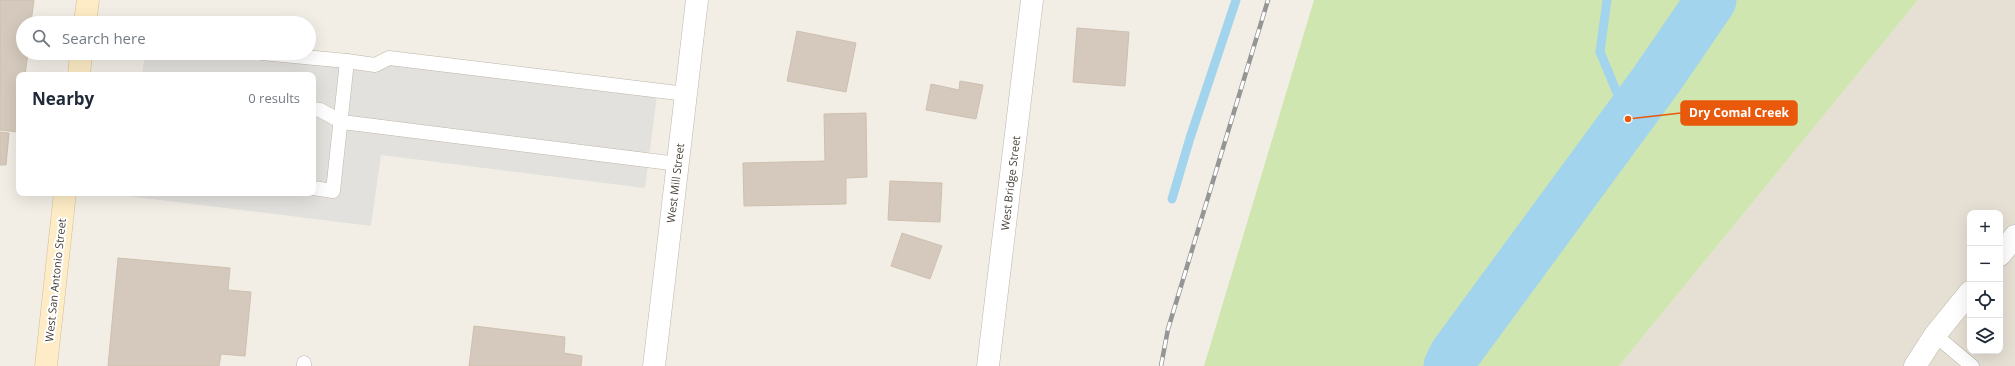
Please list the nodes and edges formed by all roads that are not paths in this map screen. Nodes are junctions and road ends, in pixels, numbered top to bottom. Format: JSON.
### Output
{"nodes":[{"id":1,"x":88,"y":0,"type":"edge"},
{"id":2,"x":697,"y":0,"type":"edge"},
{"id":3,"x":1032,"y":0,"type":"edge"},
{"id":4,"x":86,"y":16,"type":"edge"},
{"id":5,"x":316,"y":59,"type":"edge"},
{"id":6,"x":81,"y":60,"type":"edge"},
{"id":7,"x":347,"y":62,"type":"junction"},
{"id":8,"x":79,"y":72,"type":"edge"},
{"id":9,"x":686,"y":94,"type":"junction"},
{"id":10,"x":316,"y":109,"type":"edge"},
{"id":11,"x":342,"y":122,"type":"junction"},
{"id":12,"x":678,"y":164,"type":"junction"},
{"id":13,"x":316,"y":188,"type":"edge"},
{"id":14,"x":65,"y":196,"type":"edge"},
{"id":15,"x":2015,"y":236,"type":"edge"},
{"id":16,"x":2003,"y":251,"type":"edge"},
{"id":17,"x":1967,"y":296,"type":"edge"},
{"id":18,"x":1935,"y":335,"type":"junction"},
{"id":19,"x":46,"y":366,"type":"edge"},
{"id":20,"x":654,"y":366,"type":"edge"},
{"id":21,"x":988,"y":366,"type":"edge"},
{"id":22,"x":1915,"y":366,"type":"edge"},
{"id":23,"x":1972,"y":366,"type":"edge"}],
"edges":[{"from":1,"to":4,"type":"main road"},
{"from":2,"to":9,"type":"street","name":"West Mill Street"},
{"from":3,"to":21,"type":"street","name":"West Bridge Street"},
{"from":5,"to":7,"type":"lane"},
{"from":6,"to":8,"type":"main road"},
{"from":7,"to":9,"type":"lane"},
{"from":7,"to":11,"type":"lane"},
{"from":9,"to":12,"type":"street","name":"West Mill Street"},
{"from":10,"to":11,"type":"lane"},
{"from":11,"to":12,"type":"lane"},
{"from":11,"to":13,"type":"lane"},
{"from":12,"to":20,"type":"street","name":"West Mill Street"},
{"from":14,"to":19,"type":"main road","name":"West San Antonio Street"},
{"from":15,"to":16,"type":"street"},
{"from":17,"to":18,"type":"street"},
{"from":18,"to":22,"type":"street"},
{"from":18,"to":23,"type":"lane"}]}
